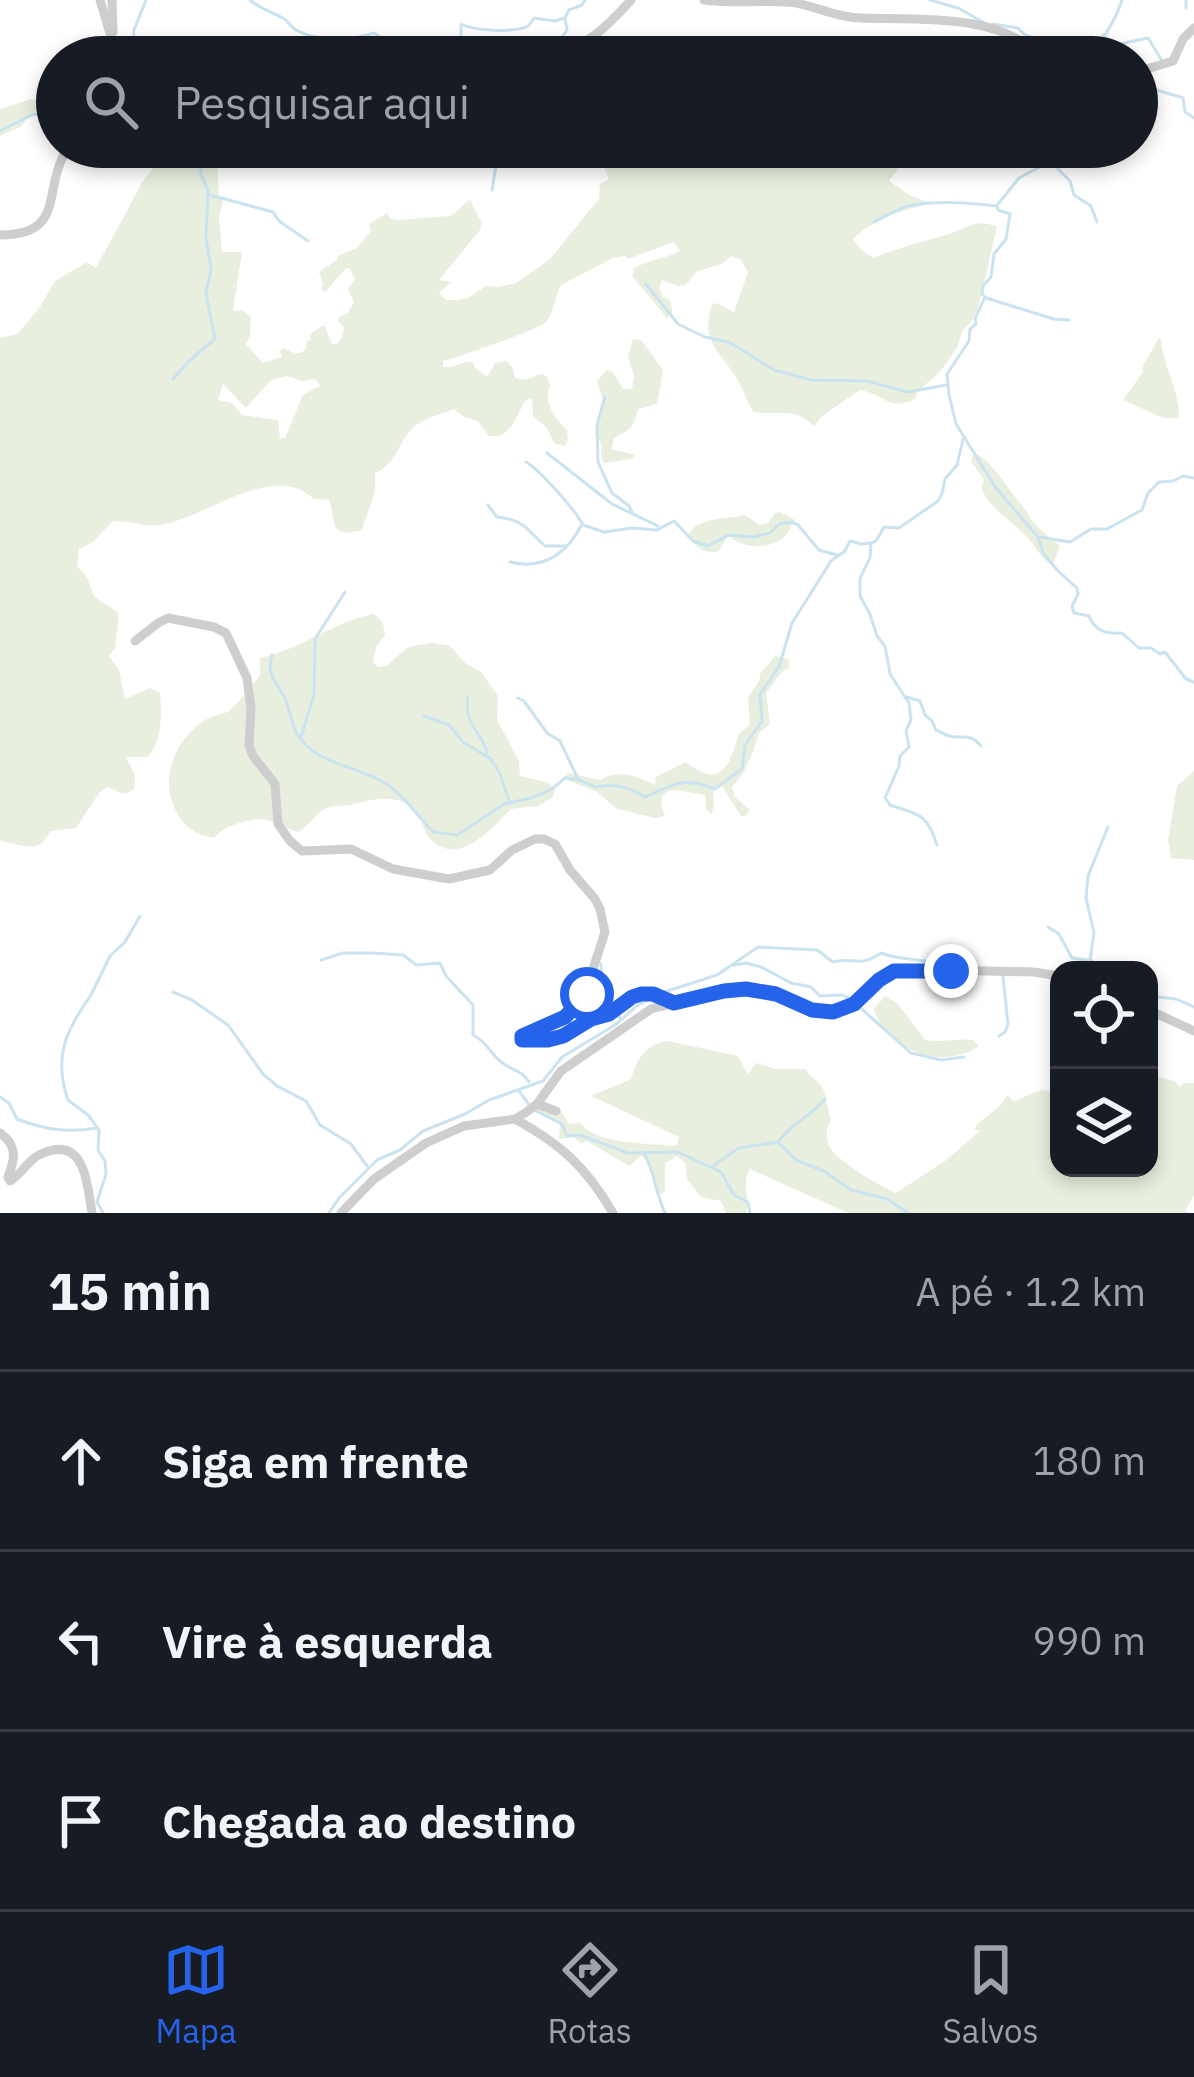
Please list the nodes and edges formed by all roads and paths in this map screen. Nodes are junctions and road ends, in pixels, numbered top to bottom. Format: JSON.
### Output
{"nodes":[{"id":1,"x":100,"y":0,"type":"edge"},
{"id":2,"x":112,"y":0,"type":"edge"},
{"id":3,"x":631,"y":0,"type":"edge"},
{"id":4,"x":704,"y":0,"type":"edge"},
{"id":5,"x":723,"y":1,"type":"edge"},
{"id":6,"x":1194,"y":28,"type":"edge"},
{"id":7,"x":112,"y":36,"type":"edge"},
{"id":8,"x":112,"y":36,"type":"edge"},
{"id":9,"x":593,"y":36,"type":"edge"},
{"id":10,"x":1015,"y":36,"type":"edge"},
{"id":11,"x":1158,"y":66,"type":"edge"},
{"id":12,"x":58,"y":168,"type":"edge"},
{"id":13,"x":0,"y":235,"type":"edge"},
{"id":14,"x":135,"y":641,"type":"dead end"},
{"id":15,"x":1050,"y":975,"type":"edge"},
{"id":16,"x":674,"y":1003,"type":"junction"},
{"id":17,"x":1158,"y":1014,"type":"edge"},
{"id":18,"x":1194,"y":1031,"type":"edge"},
{"id":19,"x":537,"y":1103,"type":"junction"},
{"id":20,"x":556,"y":1111,"type":"dead end"},
{"id":21,"x":514,"y":1119,"type":"junction"},
{"id":22,"x":0,"y":1133,"type":"edge"},
{"id":23,"x":92,"y":1213,"type":"edge"},
{"id":24,"x":341,"y":1213,"type":"edge"},
{"id":25,"x":613,"y":1213,"type":"edge"}],
"edges":[{"from":1,"to":7,"type":"street"},
{"from":2,"to":8,"type":"street"},
{"from":3,"to":9,"type":"street"},
{"from":4,"to":5,"type":"street"},
{"from":5,"to":10,"type":"street"},
{"from":6,"to":11,"type":"street"},
{"from":12,"to":13,"type":"street"},
{"from":14,"to":16,"type":"street"},
{"from":15,"to":16,"type":"street"},
{"from":16,"to":19,"type":"street"},
{"from":17,"to":18,"type":"street"},
{"from":19,"to":20,"type":"street"},
{"from":19,"to":21,"type":"street"},
{"from":21,"to":24,"type":"street"},
{"from":21,"to":25,"type":"street"},
{"from":22,"to":23,"type":"street"}]}
